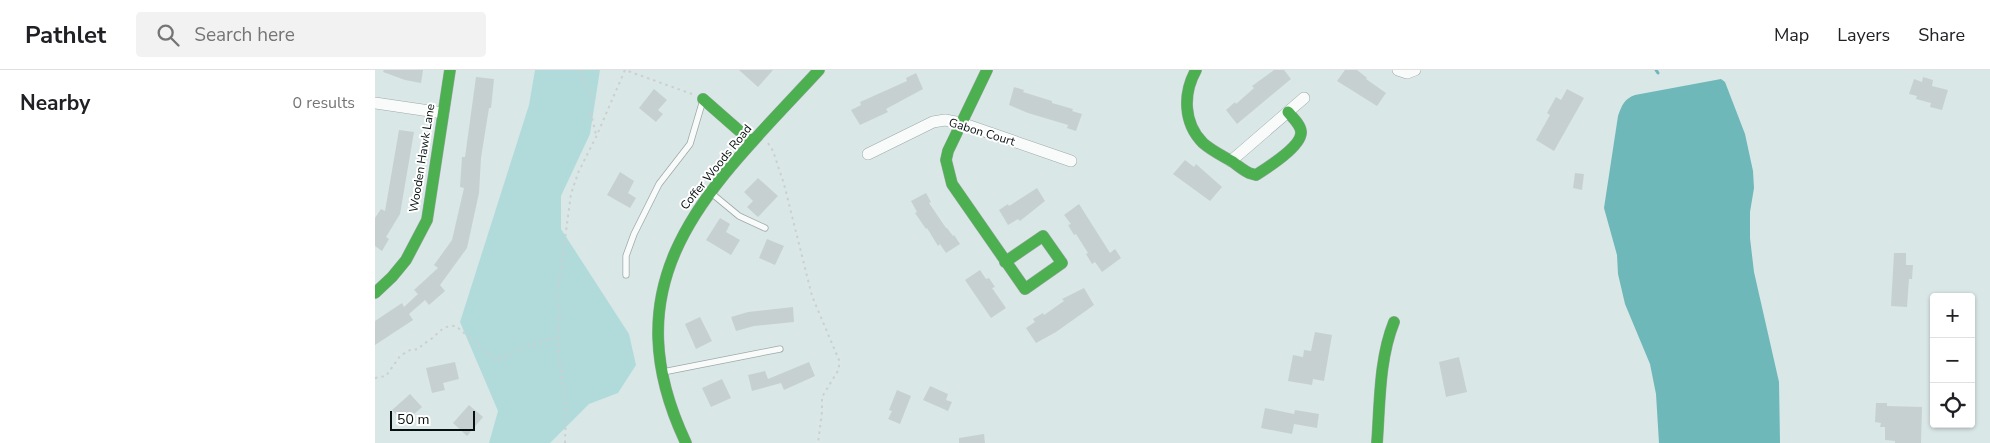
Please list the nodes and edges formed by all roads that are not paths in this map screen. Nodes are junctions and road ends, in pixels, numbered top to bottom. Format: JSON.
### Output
{"nodes":[{"id":1,"x":451,"y":70,"type":"edge"},
{"id":2,"x":819,"y":70,"type":"edge"},
{"id":3,"x":987,"y":70,"type":"edge"},
{"id":4,"x":1196,"y":70,"type":"edge"},
{"id":5,"x":1398,"y":70,"type":"edge"},
{"id":6,"x":1415,"y":70,"type":"edge"},
{"id":7,"x":1304,"y":98,"type":"dead end"},
{"id":8,"x":703,"y":99,"type":"joint"},
{"id":9,"x":375,"y":102,"type":"edge"},
{"id":10,"x":1287,"y":112,"type":"junction"},
{"id":11,"x":443,"y":113,"type":"junction"},
{"id":12,"x":961,"y":123,"type":"junction"},
{"id":13,"x":756,"y":138,"type":"junction"},
{"id":14,"x":869,"y":154,"type":"dead end"},
{"id":15,"x":1071,"y":161,"type":"dead end"},
{"id":16,"x":1231,"y":161,"type":"junction"},
{"id":17,"x":711,"y":192,"type":"junction"},
{"id":18,"x":765,"y":228,"type":"dead end"},
{"id":19,"x":1005,"y":262,"type":"junction"},
{"id":20,"x":626,"y":276,"type":"dead end"},
{"id":21,"x":375,"y":294,"type":"edge"},
{"id":22,"x":1394,"y":322,"type":"dead end"},
{"id":23,"x":780,"y":349,"type":"dead end"},
{"id":24,"x":661,"y":372,"type":"junction"},
{"id":25,"x":687,"y":443,"type":"edge"},
{"id":26,"x":1377,"y":443,"type":"edge"}],
"edges":[{"from":1,"to":11,"type":"street","name":"Wooden Hawk Lane"},
{"from":2,"to":13,"type":"street","name":"Coffer Woods Road"},
{"from":3,"to":12,"type":"street"},
{"from":4,"to":16,"type":"street"},
{"from":5,"to":6,"type":"street"},
{"from":7,"to":10,"type":"street"},
{"from":8,"to":13,"type":"street"},
{"from":8,"to":20,"type":"lane"},
{"from":9,"to":11,"type":"street"},
{"from":10,"to":16,"type":"street"},
{"from":10,"to":16,"type":"street"},
{"from":11,"to":21,"type":"street","name":"Wooden Hawk Lane"},
{"from":12,"to":14,"type":"street","name":"Gabon Court"},
{"from":12,"to":15,"type":"street","name":"Gabon Court"},
{"from":12,"to":19,"type":"street"},
{"from":13,"to":17,"type":"street","name":"Coffer Woods Road"},
{"from":17,"to":18,"type":"lane"},
{"from":17,"to":24,"type":"street","name":"Coffer Woods Road"},
{"from":19,"to":19,"type":"street"},
{"from":22,"to":26,"type":"street"},
{"from":23,"to":24,"type":"lane"},
{"from":24,"to":25,"type":"street","name":"Coffer Woods Road"}]}
